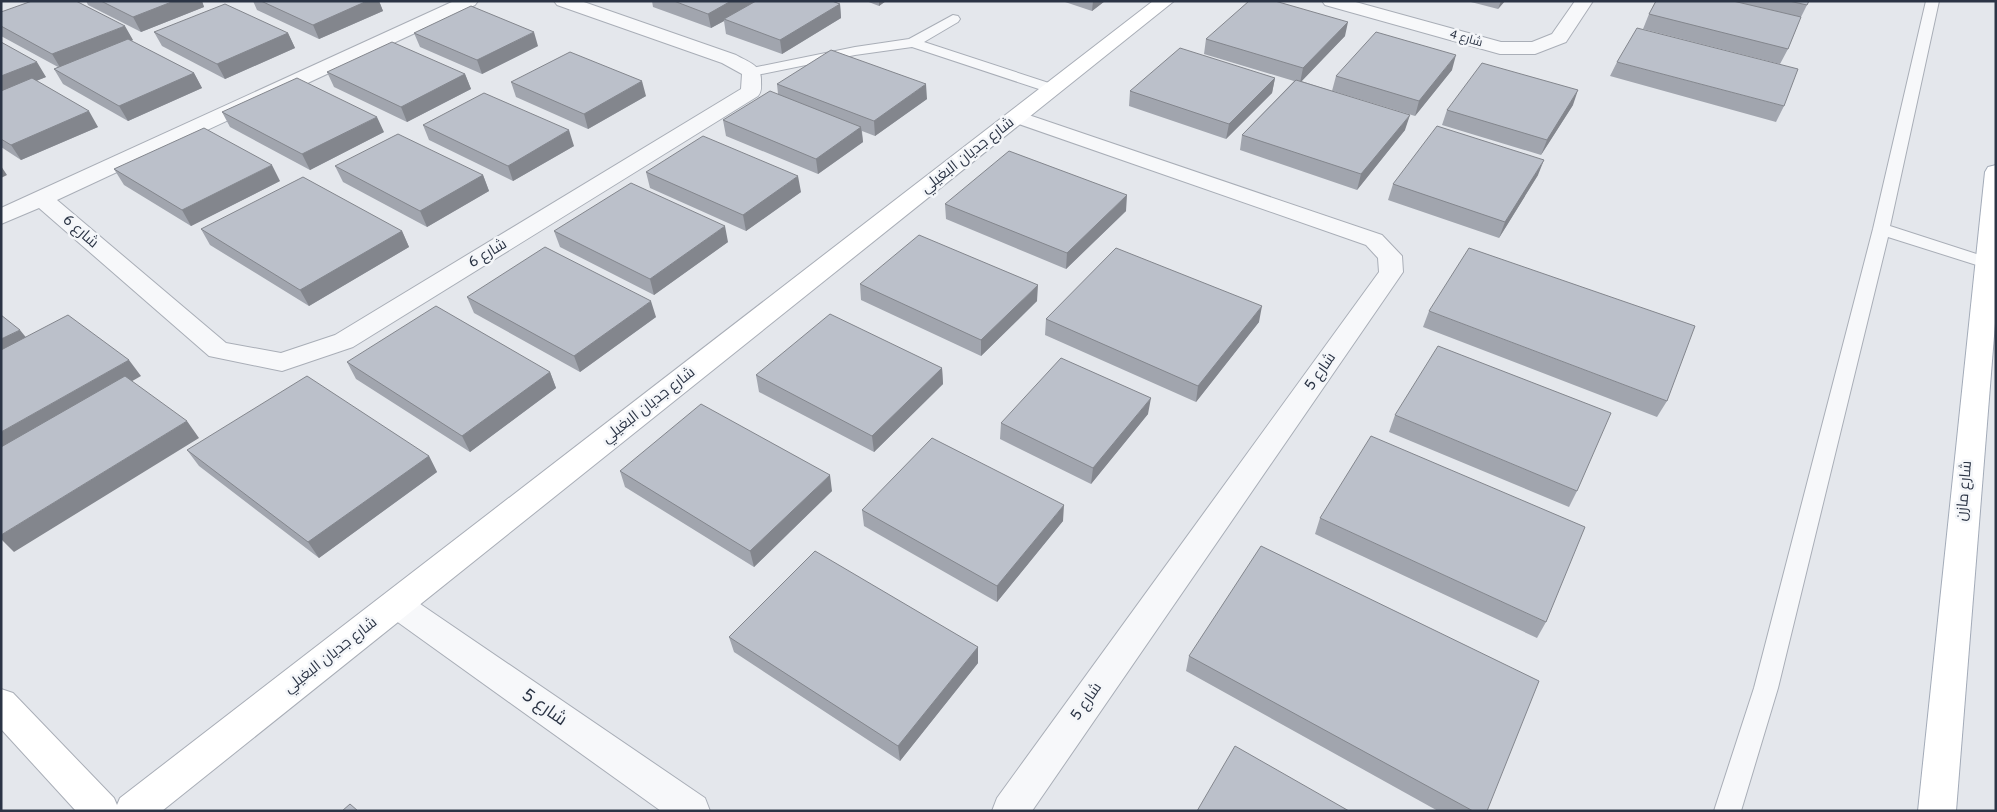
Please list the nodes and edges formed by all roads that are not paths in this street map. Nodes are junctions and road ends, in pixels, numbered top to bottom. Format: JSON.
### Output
{"nodes":[{"id":1,"x":469,"y":1,"type":"edge"},
{"id":2,"x":563,"y":1,"type":"edge"},
{"id":3,"x":1166,"y":1,"type":"edge"},
{"id":4,"x":1331,"y":1,"type":"edge"},
{"id":5,"x":1584,"y":1,"type":"edge"},
{"id":6,"x":1933,"y":1,"type":"edge"},
{"id":7,"x":953,"y":19,"type":"dead end"},
{"id":8,"x":913,"y":43,"type":"junction"},
{"id":9,"x":752,"y":72,"type":"junction"},
{"id":10,"x":1053,"y":89,"type":"junction"},
{"id":11,"x":1017,"y":118,"type":"junction"},
{"id":12,"x":1996,"y":172,"type":"edge"},
{"id":13,"x":42,"y":199,"type":"junction"},
{"id":14,"x":1,"y":217,"type":"edge"},
{"id":15,"x":1880,"y":229,"type":"junction"},
{"id":16,"x":1986,"y":263,"type":"junction"},
{"id":17,"x":396,"y":604,"type":"junction"},
{"id":18,"x":1,"y":704,"type":"edge"},
{"id":19,"x":102,"y":811,"type":"edge"},
{"id":20,"x":133,"y":811,"type":"edge"},
{"id":21,"x":692,"y":811,"type":"edge"},
{"id":22,"x":1010,"y":811,"type":"edge"},
{"id":23,"x":1727,"y":811,"type":"edge"},
{"id":24,"x":1937,"y":811,"type":"edge"}],
"edges":[{"from":1,"to":13,"type":"street"},
{"from":2,"to":9,"type":"street"},
{"from":3,"to":10,"type":"street","name":"شارع جديان البغيلي"},
{"from":4,"to":5,"type":"street","name":"شارع 4"},
{"from":6,"to":15,"type":"lane"},
{"from":7,"to":8,"type":"lane"},
{"from":8,"to":9,"type":"lane"},
{"from":8,"to":10,"type":"lane"},
{"from":9,"to":13,"type":"street","name":"شارع 6"},
{"from":10,"to":11,"type":"street","name":"شارع جديان البغيلي"},
{"from":11,"to":17,"type":"street","name":"شارع جديان البغيلي"},
{"from":11,"to":22,"type":"street","name":"شارع 5"},
{"from":12,"to":16,"type":"street","name":"شارع مازن"},
{"from":13,"to":14,"type":"street"},
{"from":15,"to":16,"type":"lane"},
{"from":15,"to":23,"type":"lane"},
{"from":16,"to":24,"type":"street","name":"شارع مازن"},
{"from":17,"to":20,"type":"street","name":"شارع جديان البغيلي"},
{"from":17,"to":21,"type":"street","name":"شارع 5"},
{"from":18,"to":19,"type":"street"}]}
